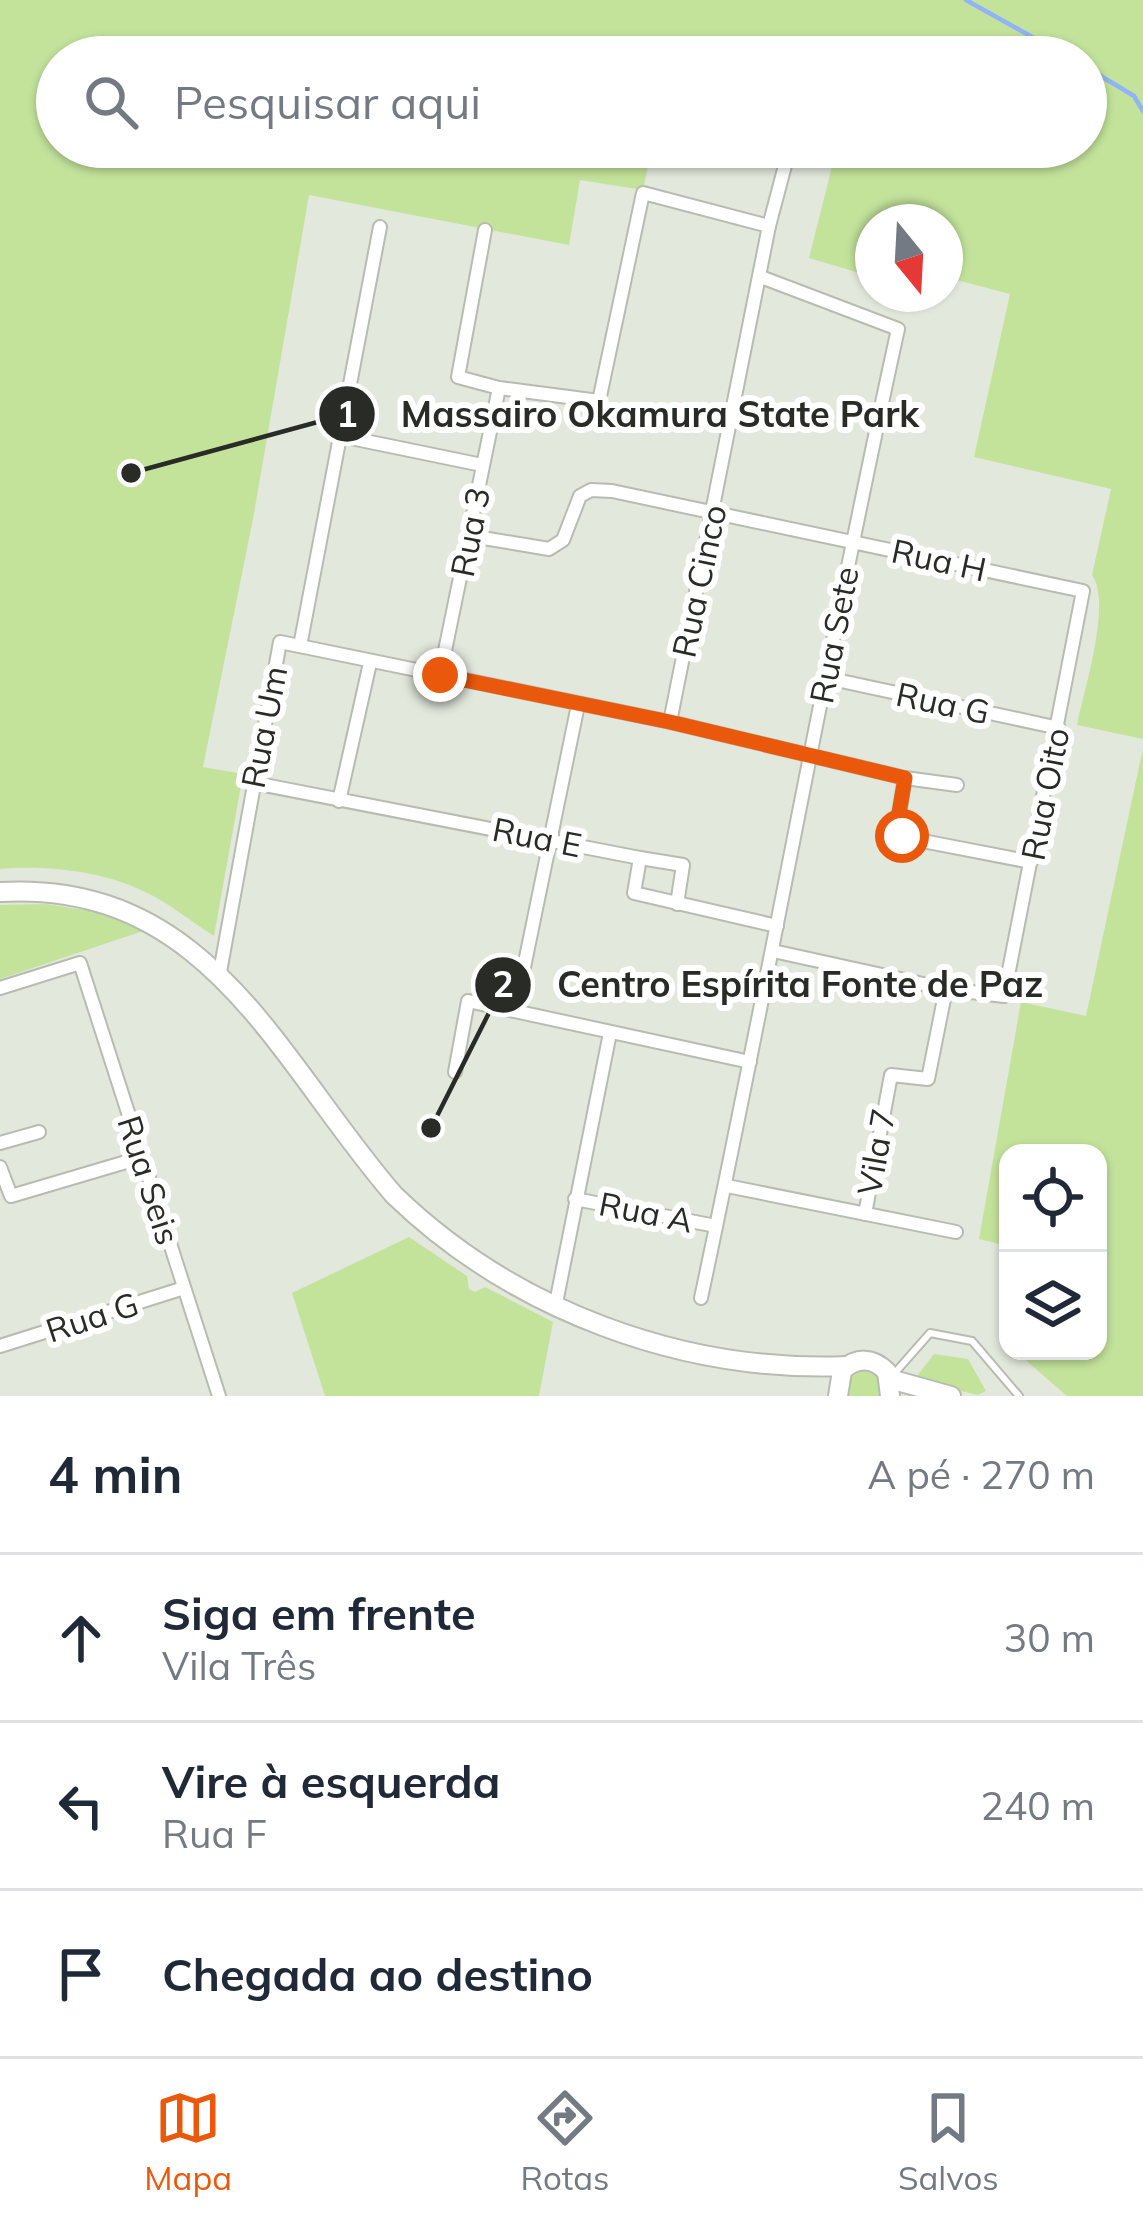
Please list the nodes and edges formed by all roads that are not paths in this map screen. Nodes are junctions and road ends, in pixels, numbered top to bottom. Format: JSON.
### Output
{"nodes":[{"id":1,"x":784,"y":168,"type":"edge"},
{"id":2,"x":380,"y":226,"type":"dead end"},
{"id":3,"x":769,"y":226,"type":"junction"},
{"id":4,"x":485,"y":230,"type":"dead end"},
{"id":5,"x":761,"y":277,"type":"junction"},
{"id":6,"x":500,"y":388,"type":"junction"},
{"id":7,"x":341,"y":436,"type":"junction"},
{"id":8,"x":482,"y":465,"type":"junction"},
{"id":9,"x":713,"y":512,"type":"junction"},
{"id":10,"x":471,"y":536,"type":"junction"},
{"id":11,"x":851,"y":541,"type":"junction"},
{"id":12,"x":1083,"y":591,"type":"joint"},
{"id":13,"x":300,"y":646,"type":"junction"},
{"id":14,"x":370,"y":663,"type":"junction"},
{"id":15,"x":440,"y":675,"type":"junction"},
{"id":16,"x":827,"y":677,"type":"junction"},
{"id":17,"x":578,"y":705,"type":"junction"},
{"id":18,"x":670,"y":722,"type":"junction"},
{"id":19,"x":1059,"y":728,"type":"junction"},
{"id":20,"x":810,"y":755,"type":"junction"},
{"id":21,"x":905,"y":778,"type":"junction"},
{"id":22,"x":254,"y":783,"type":"junction"},
{"id":23,"x":957,"y":785,"type":"dead end"},
{"id":24,"x":339,"y":801,"type":"junction"},
{"id":25,"x":548,"y":838,"type":"junction"},
{"id":26,"x":640,"y":858,"type":"junction"},
{"id":27,"x":1031,"y":862,"type":"junction"},
{"id":28,"x":0,"y":892,"type":"edge"},
{"id":29,"x":677,"y":904,"type":"junction"},
{"id":30,"x":777,"y":926,"type":"junction"},
{"id":31,"x":772,"y":952,"type":"junction"},
{"id":32,"x":220,"y":973,"type":"junction"},
{"id":33,"x":0,"y":988,"type":"edge"},
{"id":34,"x":946,"y":989,"type":"junction"},
{"id":35,"x":515,"y":1011,"type":"junction"},
{"id":36,"x":610,"y":1033,"type":"junction"},
{"id":37,"x":750,"y":1062,"type":"junction"},
{"id":38,"x":455,"y":1072,"type":"dead end"},
{"id":39,"x":39,"y":1132,"type":"dead end"},
{"id":40,"x":0,"y":1143,"type":"edge"},
{"id":41,"x":142,"y":1157,"type":"junction"},
{"id":42,"x":0,"y":1167,"type":"edge"},
{"id":43,"x":727,"y":1186,"type":"junction"},
{"id":44,"x":575,"y":1199,"type":"junction"},
{"id":45,"x":865,"y":1214,"type":"junction"},
{"id":46,"x":716,"y":1226,"type":"junction"},
{"id":47,"x":956,"y":1232,"type":"dead end"},
{"id":48,"x":184,"y":1288,"type":"junction"},
{"id":49,"x":701,"y":1298,"type":"dead end"},
{"id":50,"x":555,"y":1309,"type":"junction"},
{"id":51,"x":0,"y":1346,"type":"edge"},
{"id":52,"x":847,"y":1366,"type":"junction"},
{"id":53,"x":788,"y":1369,"type":"junction"},
{"id":54,"x":890,"y":1387,"type":"edge"},
{"id":55,"x":219,"y":1396,"type":"edge"},
{"id":56,"x":837,"y":1396,"type":"edge"},
{"id":57,"x":951,"y":1396,"type":"edge"},
{"id":58,"x":1019,"y":1396,"type":"edge"}],
"edges":[{"from":1,"to":3,"type":"street","name":"Rua Cinco"},
{"from":2,"to":7,"type":"street","name":"Rua Um"},
{"from":3,"to":5,"type":"street","name":"Rua Cinco"},
{"from":3,"to":6,"type":"street"},
{"from":4,"to":6,"type":"street"},
{"from":5,"to":9,"type":"street","name":"Rua Cinco"},
{"from":5,"to":11,"type":"street","name":"Rua Sete"},
{"from":6,"to":8,"type":"street","name":"Rua 3"},
{"from":7,"to":8,"type":"street"},
{"from":7,"to":13,"type":"street","name":"Rua Um"},
{"from":8,"to":10,"type":"street","name":"Rua 3"},
{"from":9,"to":10,"type":"street","name":"Rua H"},
{"from":9,"to":11,"type":"street","name":"Rua H"},
{"from":9,"to":18,"type":"street","name":"Rua Cinco"},
{"from":10,"to":15,"type":"street","name":"Rua 3"},
{"from":11,"to":12,"type":"street","name":"Rua H"},
{"from":11,"to":16,"type":"street","name":"Rua Sete"},
{"from":12,"to":19,"type":"street","name":"Rua Oito"},
{"from":13,"to":14,"type":"street"},
{"from":13,"to":22,"type":"street","name":"Rua Um"},
{"from":14,"to":15,"type":"street"},
{"from":14,"to":24,"type":"street"},
{"from":15,"to":17,"type":"street"},
{"from":16,"to":19,"type":"street","name":"Rua G"},
{"from":16,"to":20,"type":"street","name":"Rua Sete"},
{"from":17,"to":18,"type":"street"},
{"from":17,"to":25,"type":"street"},
{"from":18,"to":20,"type":"street"},
{"from":19,"to":27,"type":"street","name":"Rua Oito"},
{"from":20,"to":21,"type":"street"},
{"from":20,"to":30,"type":"street","name":"Rua Sete"},
{"from":21,"to":23,"type":"street"},
{"from":21,"to":27,"type":"street"},
{"from":22,"to":24,"type":"street","name":"Rua E"},
{"from":22,"to":32,"type":"street","name":"Rua Um"},
{"from":24,"to":25,"type":"street","name":"Rua E"},
{"from":25,"to":26,"type":"street","name":"Rua E"},
{"from":25,"to":35,"type":"street"},
{"from":26,"to":29,"type":"street"},
{"from":26,"to":29,"type":"street","name":"Rua E"},
{"from":27,"to":34,"type":"street","name":"Rua Oito"},
{"from":28,"to":32,"type":"main road"},
{"from":29,"to":30,"type":"street"},
{"from":30,"to":31,"type":"street","name":"Rua Sete"},
{"from":31,"to":34,"type":"street"},
{"from":31,"to":37,"type":"street","name":"Rua Sete"},
{"from":32,"to":50,"type":"main road"},
{"from":33,"to":41,"type":"street","name":"Rua Seis"},
{"from":34,"to":45,"type":"street","name":"Vila 7"},
{"from":35,"to":36,"type":"street"},
{"from":35,"to":38,"type":"street"},
{"from":36,"to":37,"type":"street"},
{"from":36,"to":44,"type":"street"},
{"from":37,"to":43,"type":"street","name":"Rua Sete"},
{"from":39,"to":40,"type":"street"},
{"from":41,"to":42,"type":"street"},
{"from":41,"to":48,"type":"street","name":"Rua Seis"},
{"from":43,"to":45,"type":"street"},
{"from":43,"to":46,"type":"street","name":"Rua Sete"},
{"from":44,"to":46,"type":"street","name":"Rua A"},
{"from":44,"to":50,"type":"street"},
{"from":45,"to":47,"type":"street"},
{"from":46,"to":49,"type":"street","name":"Rua Sete"},
{"from":48,"to":51,"type":"street","name":"Rua G"},
{"from":48,"to":55,"type":"street","name":"Rua Seis"},
{"from":50,"to":53,"type":"main road"},
{"from":52,"to":53,"type":"main road"},
{"from":52,"to":54,"type":"main road"},
{"from":52,"to":56,"type":"main road"},
{"from":53,"to":56,"type":"main road"},
{"from":54,"to":57,"type":"main road"},
{"from":54,"to":58,"type":"lane"}]}
